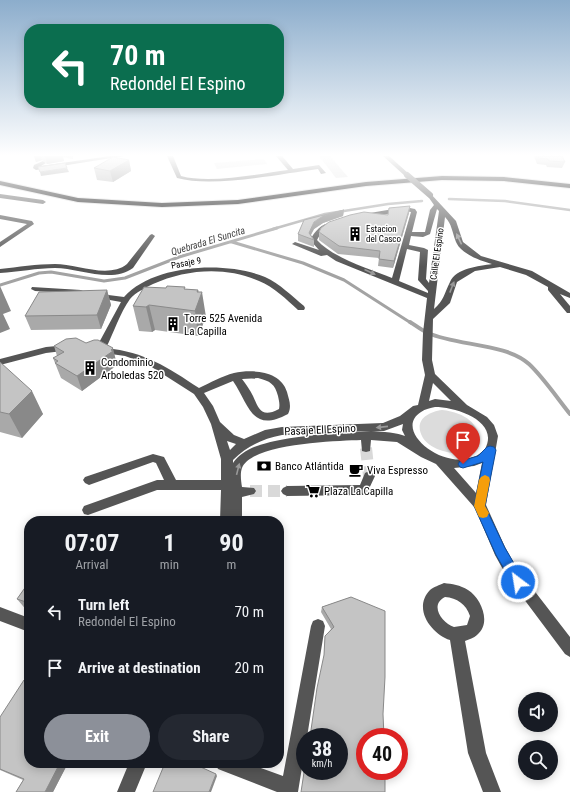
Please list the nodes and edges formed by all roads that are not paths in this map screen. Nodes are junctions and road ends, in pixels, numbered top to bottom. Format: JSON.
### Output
{"nodes":[{"id":1,"x":4,"y":193,"type":"edge"},
{"id":2,"x":46,"y":193,"type":"edge"},
{"id":3,"x":302,"y":193,"type":"edge"},
{"id":4,"x":351,"y":193,"type":"edge"},
{"id":5,"x":428,"y":193,"type":"edge"},
{"id":6,"x":0,"y":196,"type":"edge"},
{"id":7,"x":46,"y":203,"type":"joint"},
{"id":8,"x":72,"y":207,"type":"dead end"},
{"id":9,"x":440,"y":208,"type":"junction"},
{"id":10,"x":0,"y":216,"type":"edge"},
{"id":11,"x":358,"y":217,"type":"edge"},
{"id":12,"x":337,"y":223,"type":"edge"},
{"id":13,"x":408,"y":234,"type":"junction"},
{"id":14,"x":152,"y":236,"type":"dead end"},
{"id":15,"x":295,"y":244,"type":"dead end"},
{"id":16,"x":0,"y":246,"type":"edge"},
{"id":17,"x":404,"y":247,"type":"junction"},
{"id":18,"x":344,"y":261,"type":"junction"},
{"id":19,"x":502,"y":266,"type":"junction"},
{"id":20,"x":0,"y":271,"type":"edge"},
{"id":21,"x":395,"y":283,"type":"junction"},
{"id":22,"x":548,"y":285,"type":"junction"},
{"id":23,"x":35,"y":289,"type":"dead end"},
{"id":24,"x":432,"y":294,"type":"junction"},
{"id":25,"x":570,"y":296,"type":"edge"},
{"id":26,"x":126,"y":300,"type":"junction"},
{"id":27,"x":301,"y":308,"type":"dead end"},
{"id":28,"x":570,"y":312,"type":"edge"},
{"id":29,"x":430,"y":317,"type":"junction"},
{"id":30,"x":77,"y":347,"type":"edge"},
{"id":31,"x":0,"y":362,"type":"edge"},
{"id":32,"x":430,"y":375,"type":"junction"},
{"id":33,"x":235,"y":376,"type":"junction"},
{"id":34,"x":198,"y":392,"type":"junction"},
{"id":35,"x":463,"y":407,"type":"junction"},
{"id":36,"x":419,"y":408,"type":"junction"},
{"id":37,"x":216,"y":424,"type":"junction"},
{"id":38,"x":366,"y":436,"type":"junction"},
{"id":39,"x":245,"y":442,"type":"junction"},
{"id":40,"x":366,"y":448,"type":"tunnel mouth"},
{"id":41,"x":490,"y":450,"type":"junction"},
{"id":42,"x":425,"y":454,"type":"junction"},
{"id":43,"x":227,"y":459,"type":"junction"},
{"id":44,"x":439,"y":460,"type":"junction"},
{"id":45,"x":368,"y":476,"type":"tunnel mouth"},
{"id":46,"x":89,"y":480,"type":"dead end"},
{"id":47,"x":172,"y":485,"type":"junction"},
{"id":48,"x":232,"y":488,"type":"junction"},
{"id":49,"x":250,"y":491,"type":"tunnel mouth"},
{"id":50,"x":287,"y":491,"type":"tunnel mouth"},
{"id":51,"x":480,"y":506,"type":"junction"},
{"id":52,"x":88,"y":510,"type":"dead end"},
{"id":53,"x":227,"y":516,"type":"edge"},
{"id":54,"x":235,"y":516,"type":"edge"},
{"id":55,"x":1,"y":616,"type":"edge"},
{"id":56,"x":24,"y":623,"type":"edge"},
{"id":57,"x":318,"y":626,"type":"dead end"},
{"id":58,"x":457,"y":635,"type":"dead end"},
{"id":59,"x":570,"y":649,"type":"edge"},
{"id":60,"x":136,"y":768,"type":"edge"},
{"id":61,"x":236,"y":768,"type":"edge"},
{"id":62,"x":290,"y":790,"type":"edge"},
{"id":63,"x":126,"y":792,"type":"edge"},
{"id":64,"x":492,"y":792,"type":"edge"}],
"edges":[{"from":1,"to":7,"type":"highway"},
{"from":2,"to":3,"type":"highway"},
{"from":4,"to":8,"type":"highway"},
{"from":5,"to":9,"type":"street","bridge":true},
{"from":6,"to":7,"type":"street"},
{"from":9,"to":13,"type":"street"},
{"from":19,"to":9,"type":"street","one_way":true},
{"from":9,"to":24,"type":"street","name":"Calle El Espino"},
{"from":10,"to":16,"type":"street"},
{"from":11,"to":13,"type":"street"},
{"from":12,"to":18,"type":"street"},
{"from":13,"to":17,"type":"street"},
{"from":14,"to":20,"type":"street"},
{"from":15,"to":18,"type":"street"},
{"from":17,"to":21,"type":"street"},
{"from":17,"to":24,"type":"street"},
{"from":18,"to":21,"type":"street","one_way":true},
{"from":19,"to":22,"type":"street"},
{"from":29,"to":19,"type":"street","one_way":true},
{"from":21,"to":24,"type":"street"},
{"from":22,"to":25,"type":"street"},
{"from":22,"to":28,"type":"street"},
{"from":23,"to":26,"type":"street"},
{"from":24,"to":29,"type":"street","name":"Calle El Espino"},
{"from":26,"to":27,"type":"street","name":"Pasaje 9"},
{"from":26,"to":34,"type":"street","name":"Pasaje 9"},
{"from":29,"to":32,"type":"street","name":"Calle El Espino"},
{"from":30,"to":31,"type":"street"},
{"from":32,"to":35,"type":"street"},
{"from":32,"to":36,"type":"street","name":"Calle El Espino"},
{"from":33,"to":33,"type":"street"},
{"from":33,"to":34,"type":"street"},
{"from":34,"to":37,"type":"street"},
{"from":35,"to":36,"type":"street"},
{"from":35,"to":41,"type":"street"},
{"from":36,"to":39,"type":"street","name":"Pasaje El Espino","one_way":true},
{"from":36,"to":42,"type":"street"},
{"from":37,"to":39,"type":"street"},
{"from":37,"to":43,"type":"street"},
{"from":38,"to":40,"type":"street"},
{"from":38,"to":42,"type":"street","name":"Pasaje El Espino"},
{"from":48,"to":38,"type":"street","name":"Pasaje El Espino","one_way":true},
{"from":39,"to":43,"type":"street","name":"Pasaje El Espino"},
{"from":41,"to":44,"type":"street"},
{"from":41,"to":51,"type":"street"},
{"from":42,"to":44,"type":"street"},
{"from":43,"to":48,"type":"street"},
{"from":44,"to":51,"type":"street"},
{"from":45,"to":50,"type":"street"},
{"from":46,"to":47,"type":"street"},
{"from":47,"to":48,"type":"street"},
{"from":47,"to":52,"type":"street"},
{"from":48,"to":49,"type":"street"},
{"from":48,"to":53,"type":"street"},
{"from":48,"to":54,"type":"street"},
{"from":51,"to":59,"type":"street"},
{"from":55,"to":56,"type":"street"},
{"from":57,"to":62,"type":"street"},
{"from":58,"to":64,"type":"street"},
{"from":60,"to":63,"type":"street"},
{"from":61,"to":62,"type":"street"}]}
